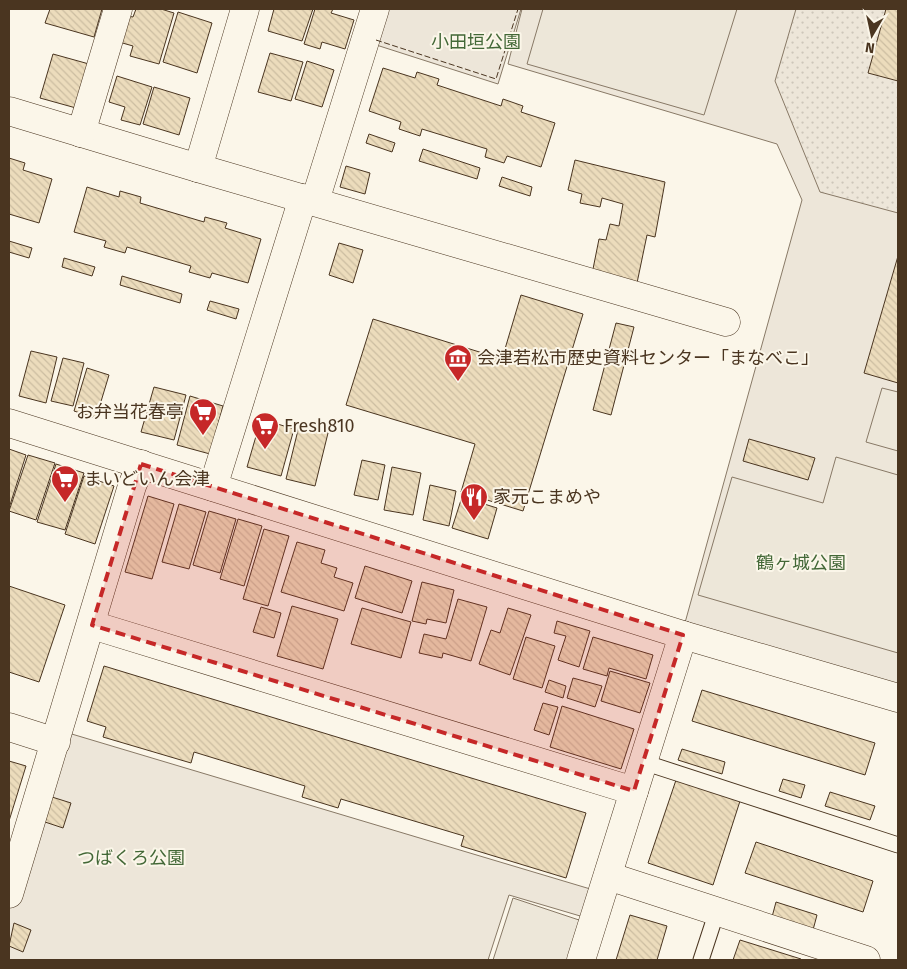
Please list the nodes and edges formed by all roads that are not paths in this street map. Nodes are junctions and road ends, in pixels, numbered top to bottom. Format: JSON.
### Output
{"nodes":[{"id":1,"x":118,"y":9,"type":"edge"},
{"id":2,"x":245,"y":9,"type":"edge"},
{"id":3,"x":375,"y":9,"type":"edge"},
{"id":4,"x":9,"y":111,"type":"edge"},
{"id":5,"x":81,"y":133,"type":"junction"},
{"id":6,"x":198,"y":168,"type":"junction"},
{"id":7,"x":309,"y":199,"type":"junction"},
{"id":8,"x":726,"y":322,"type":"dead end"},
{"id":9,"x":9,"y":423,"type":"edge"},
{"id":10,"x":141,"y":464,"type":"junction"},
{"id":11,"x":212,"y":488,"type":"junction"},
{"id":12,"x":92,"y":625,"type":"junction"},
{"id":13,"x":683,"y":636,"type":"junction"},
{"id":14,"x":898,"y":698,"type":"edge"},
{"id":15,"x":9,"y":727,"type":"edge"},
{"id":16,"x":56,"y":742,"type":"junction"},
{"id":17,"x":643,"y":762,"type":"junction"},
{"id":18,"x":634,"y":791,"type":"junction"},
{"id":19,"x":898,"y":846,"type":"edge"},
{"id":20,"x":608,"y":876,"type":"junction"},
{"id":21,"x":9,"y":894,"type":"edge"},
{"id":22,"x":717,"y":912,"type":"junction"},
{"id":23,"x":822,"y":953,"type":"edge"},
{"id":24,"x":581,"y":960,"type":"edge"},
{"id":25,"x":701,"y":960,"type":"edge"},
{"id":26,"x":866,"y":960,"type":"edge"}],
"edges":[{"from":1,"to":5,"type":"street"},
{"from":2,"to":6,"type":"street"},
{"from":3,"to":7,"type":"street"},
{"from":4,"to":5,"type":"street"},
{"from":5,"to":6,"type":"street"},
{"from":6,"to":7,"type":"street"},
{"from":7,"to":8,"type":"street"},
{"from":7,"to":11,"type":"street"},
{"from":9,"to":10,"type":"street"},
{"from":10,"to":11,"type":"street"},
{"from":10,"to":12,"type":"street"},
{"from":11,"to":13,"type":"street"},
{"from":12,"to":16,"type":"street"},
{"from":12,"to":18,"type":"street"},
{"from":13,"to":14,"type":"street"},
{"from":13,"to":17,"type":"street"},
{"from":15,"to":16,"type":"street"},
{"from":16,"to":21,"type":"street"},
{"from":17,"to":18,"type":"street"},
{"from":17,"to":19,"type":"lane"},
{"from":18,"to":20,"type":"street"},
{"from":20,"to":22,"type":"street"},
{"from":20,"to":24,"type":"street"},
{"from":22,"to":23,"type":"street"},
{"from":22,"to":25,"type":"lane"},
{"from":23,"to":26,"type":"street"}]}
